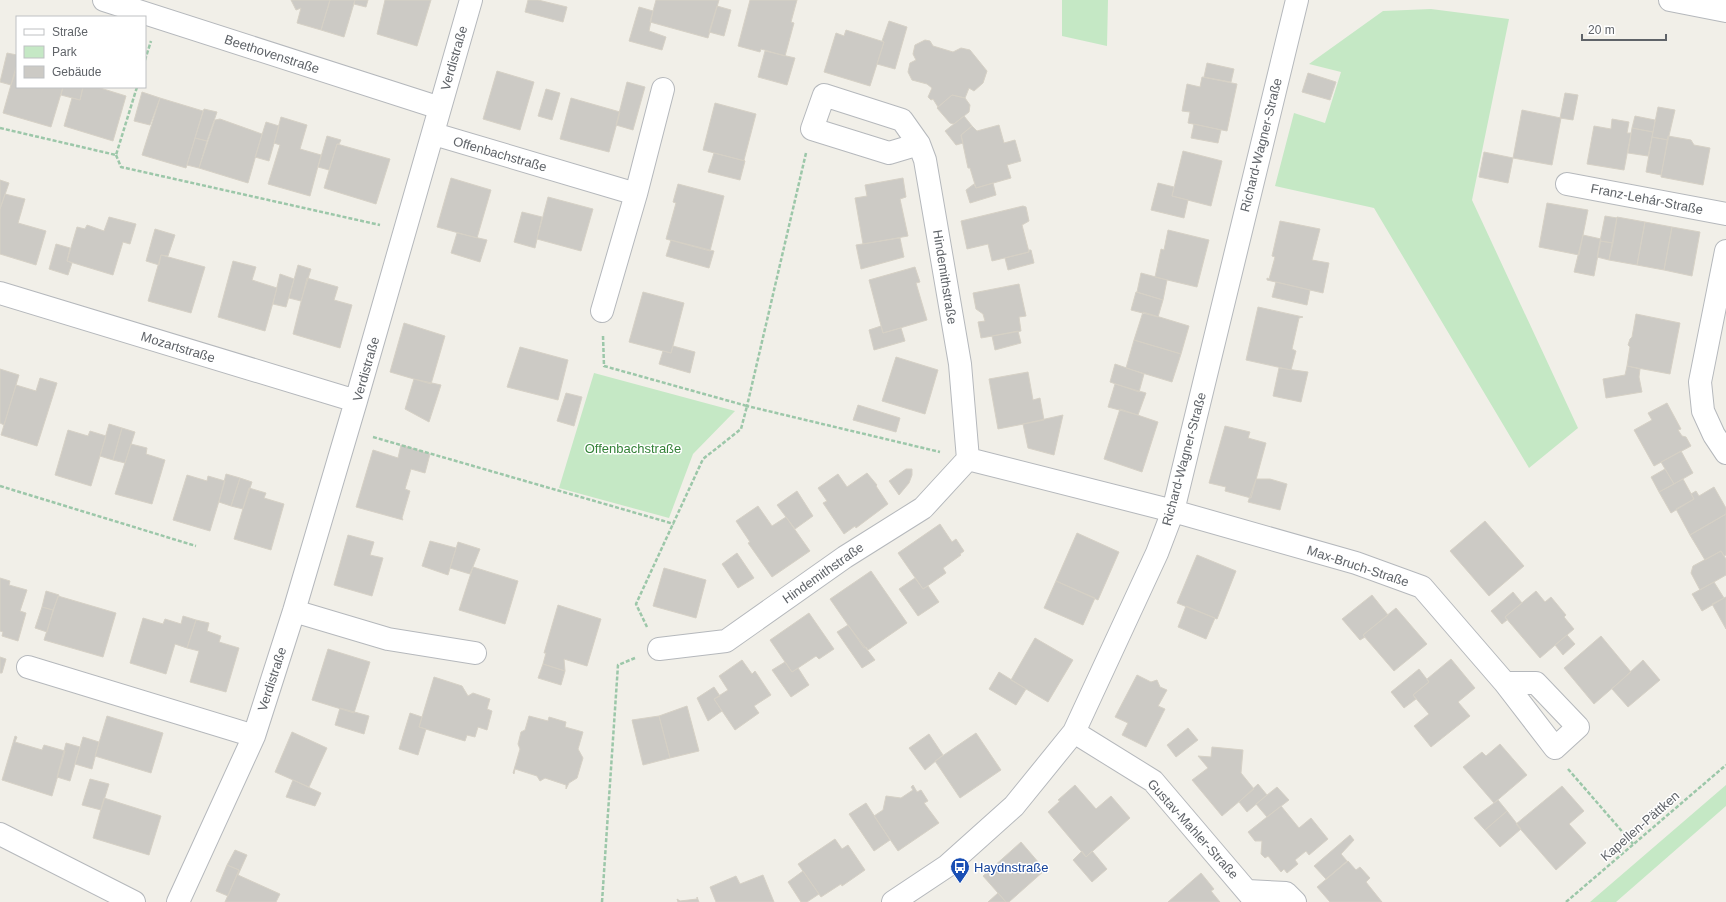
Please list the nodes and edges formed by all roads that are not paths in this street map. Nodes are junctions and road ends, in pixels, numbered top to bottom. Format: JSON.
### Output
{"nodes":[{"id":1,"x":104,"y":0,"type":"edge"},
{"id":2,"x":471,"y":0,"type":"edge"},
{"id":3,"x":1297,"y":0,"type":"edge"},
{"id":4,"x":1670,"y":0,"type":"edge"},
{"id":5,"x":1726,"y":11,"type":"edge"},
{"id":6,"x":663,"y":89,"type":"dead end"},
{"id":7,"x":440,"y":108,"type":"junction"},
{"id":8,"x":434,"y":134,"type":"junction"},
{"id":9,"x":919,"y":144,"type":"junction"},
{"id":10,"x":1568,"y":184,"type":"dead end"},
{"id":11,"x":636,"y":194,"type":"junction"},
{"id":12,"x":1726,"y":214,"type":"edge"},
{"id":13,"x":1726,"y":250,"type":"edge"},
{"id":14,"x":0,"y":293,"type":"edge"},
{"id":15,"x":602,"y":311,"type":"road end"},
{"id":16,"x":356,"y":401,"type":"junction"},
{"id":17,"x":1726,"y":453,"type":"edge"},
{"id":18,"x":968,"y":459,"type":"junction"},
{"id":19,"x":1172,"y":511,"type":"junction"},
{"id":20,"x":294,"y":611,"type":"junction"},
{"id":21,"x":659,"y":649,"type":"road end"},
{"id":22,"x":475,"y":653,"type":"dead end"},
{"id":23,"x":28,"y":667,"type":"dead end"},
{"id":24,"x":1505,"y":683,"type":"junction"},
{"id":25,"x":1074,"y":732,"type":"junction"},
{"id":26,"x":254,"y":736,"type":"junction"},
{"id":27,"x":0,"y":834,"type":"edge"},
{"id":28,"x":1252,"y":896,"type":"edge"},
{"id":29,"x":134,"y":902,"type":"edge"},
{"id":30,"x":178,"y":902,"type":"edge"},
{"id":31,"x":893,"y":902,"type":"edge"},
{"id":32,"x":1295,"y":902,"type":"edge"}],
"edges":[{"from":1,"to":7,"type":"street","name":"Beethovenstraße"},
{"from":2,"to":7,"type":"street","name":"Verdistraße"},
{"from":3,"to":19,"type":"street","name":"Richard-Wagner-Straße"},
{"from":4,"to":5,"type":"street"},
{"from":6,"to":11,"type":"street"},
{"from":7,"to":8,"type":"street","name":"Verdistraße"},
{"from":8,"to":11,"type":"street","name":"Offenbachstraße"},
{"from":8,"to":16,"type":"street","name":"Verdistraße"},
{"from":9,"to":9,"type":"street","name":"Hindemithstraße"},
{"from":9,"to":18,"type":"street","name":"Hindemithstraße"},
{"from":10,"to":12,"type":"street","name":"Franz-Lehár-Straße"},
{"from":11,"to":15,"type":"street"},
{"from":13,"to":17,"type":"street"},
{"from":14,"to":16,"type":"street","name":"Mozartstraße"},
{"from":16,"to":20,"type":"street","name":"Verdistraße"},
{"from":18,"to":19,"type":"street"},
{"from":18,"to":21,"type":"street","name":"Hindemithstraße"},
{"from":19,"to":24,"type":"street","name":"Max-Bruch-Straße"},
{"from":19,"to":25,"type":"street","name":"Richard-Wagner-Straße"},
{"from":20,"to":22,"type":"street"},
{"from":20,"to":26,"type":"street","name":"Verdistraße"},
{"from":23,"to":26,"type":"street"},
{"from":24,"to":24,"type":"street","name":"Max-Bruch-Straße"},
{"from":25,"to":28,"type":"street","name":"Gustav-Mahler-Straße"},
{"from":25,"to":31,"type":"street","name":"Richard-Wagner-Straße"},
{"from":26,"to":30,"type":"street","name":"Verdistraße"},
{"from":27,"to":29,"type":"street"},
{"from":28,"to":32,"type":"street","name":"Gustav-Mahler-Straße"}]}
